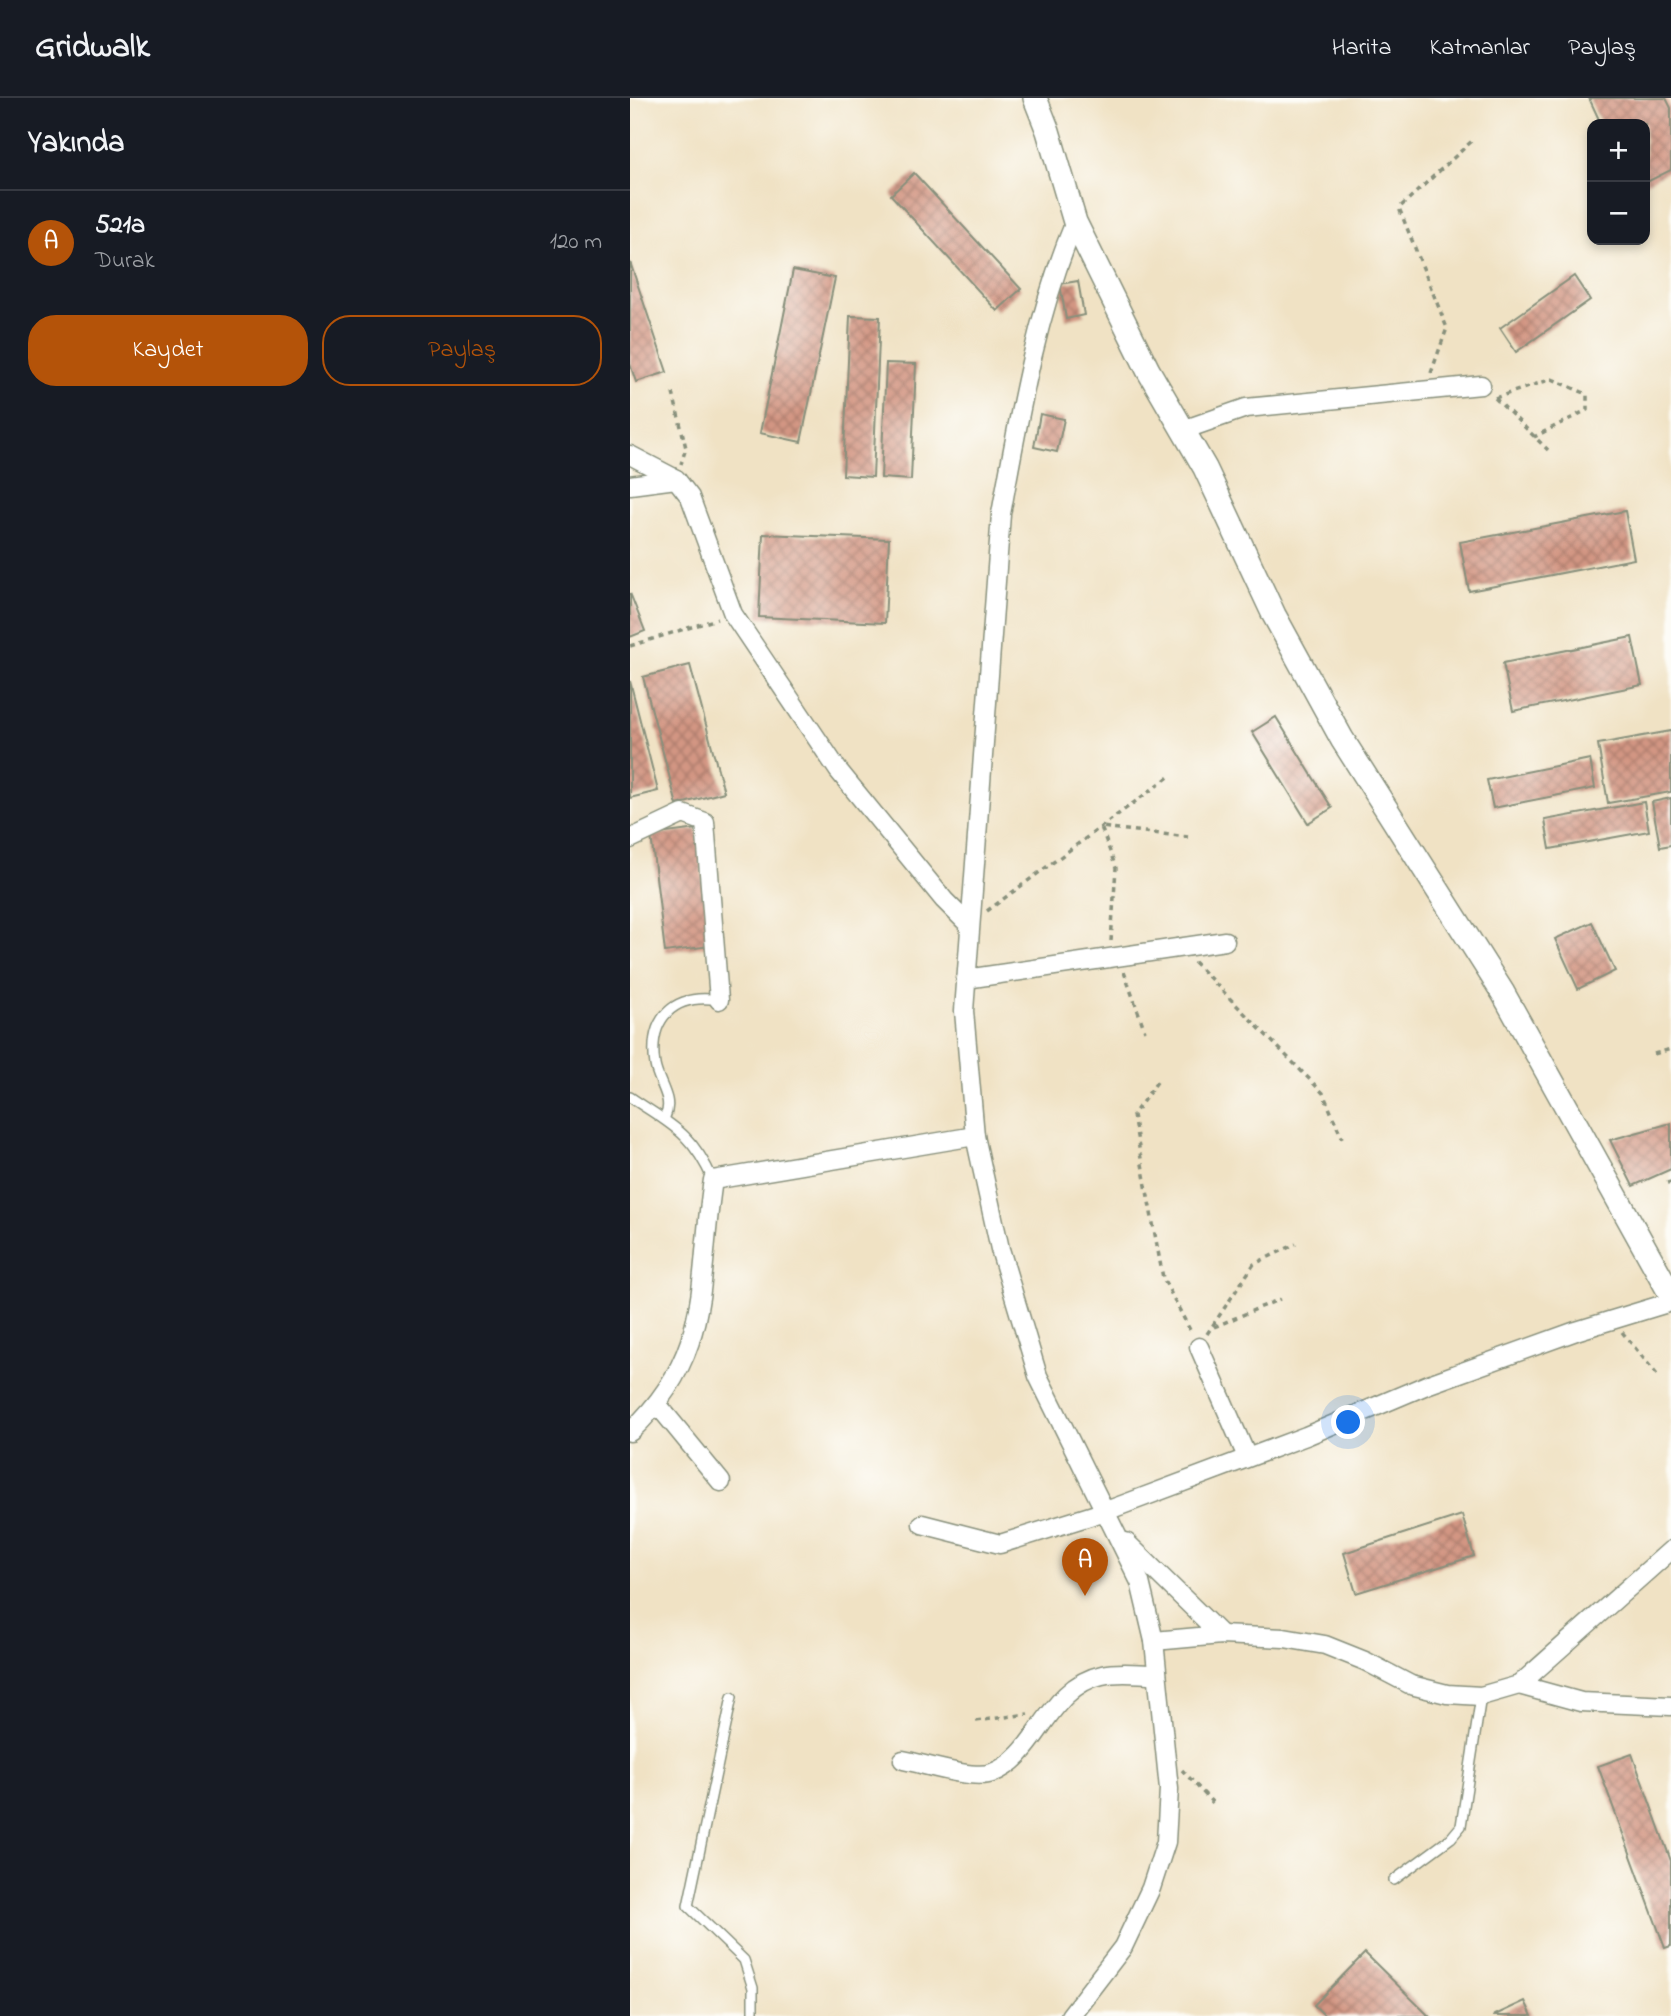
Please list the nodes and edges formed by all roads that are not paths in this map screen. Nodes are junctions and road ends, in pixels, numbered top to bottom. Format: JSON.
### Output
{"nodes":[{"id":1,"x":1035,"y":98,"type":"edge"},
{"id":2,"x":1075,"y":222,"type":"junction"},
{"id":3,"x":1481,"y":385,"type":"road end"},
{"id":4,"x":1183,"y":430,"type":"junction"},
{"id":5,"x":630,"y":455,"type":"edge"},
{"id":6,"x":676,"y":480,"type":"junction"},
{"id":7,"x":630,"y":485,"type":"edge"},
{"id":8,"x":630,"y":838,"type":"edge"},
{"id":9,"x":969,"y":925,"type":"junction"},
{"id":10,"x":1225,"y":941,"type":"dead end"},
{"id":11,"x":966,"y":979,"type":"junction"},
{"id":12,"x":719,"y":1000,"type":"joint"},
{"id":13,"x":630,"y":1097,"type":"edge"},
{"id":14,"x":665,"y":1117,"type":"junction"},
{"id":15,"x":975,"y":1136,"type":"junction"},
{"id":16,"x":713,"y":1180,"type":"junction"},
{"id":17,"x":1671,"y":1295,"type":"edge"},
{"id":18,"x":1671,"y":1302,"type":"edge"},
{"id":19,"x":1199,"y":1347,"type":"road end"},
{"id":20,"x":657,"y":1404,"type":"junction"},
{"id":21,"x":630,"y":1432,"type":"edge"},
{"id":22,"x":1247,"y":1457,"type":"junction"},
{"id":23,"x":722,"y":1482,"type":"dead end"},
{"id":24,"x":1106,"y":1511,"type":"junction"},
{"id":25,"x":922,"y":1524,"type":"dead end"},
{"id":26,"x":1116,"y":1532,"type":"junction"},
{"id":27,"x":1671,"y":1550,"type":"edge"},
{"id":28,"x":1221,"y":1635,"type":"junction"},
{"id":29,"x":1154,"y":1641,"type":"junction"},
{"id":30,"x":1155,"y":1674,"type":"junction"},
{"id":31,"x":1519,"y":1685,"type":"junction"},
{"id":32,"x":1481,"y":1696,"type":"junction"},
{"id":33,"x":732,"y":1697,"type":"dead end"},
{"id":34,"x":1671,"y":1706,"type":"edge"},
{"id":35,"x":903,"y":1760,"type":"dead end"},
{"id":36,"x":1394,"y":1880,"type":"dead end"},
{"id":37,"x":752,"y":2016,"type":"edge"},
{"id":38,"x":1070,"y":2016,"type":"edge"}],
"edges":[{"from":1,"to":2,"type":"street"},
{"from":2,"to":4,"type":"street"},
{"from":2,"to":9,"type":"street"},
{"from":3,"to":4,"type":"street"},
{"from":4,"to":17,"type":"street"},
{"from":5,"to":6,"type":"street"},
{"from":6,"to":7,"type":"street"},
{"from":6,"to":9,"type":"street"},
{"from":8,"to":12,"type":"street"},
{"from":9,"to":11,"type":"street"},
{"from":10,"to":11,"type":"street"},
{"from":11,"to":15,"type":"street"},
{"from":12,"to":14,"type":"lane"},
{"from":13,"to":14,"type":"lane"},
{"from":14,"to":16,"type":"lane"},
{"from":15,"to":16,"type":"street"},
{"from":15,"to":24,"type":"street"},
{"from":16,"to":20,"type":"street"},
{"from":18,"to":22,"type":"street"},
{"from":19,"to":22,"type":"street"},
{"from":20,"to":21,"type":"street"},
{"from":20,"to":23,"type":"street"},
{"from":22,"to":24,"type":"street"},
{"from":24,"to":25,"type":"street"},
{"from":24,"to":26,"type":"street"},
{"from":26,"to":28,"type":"street"},
{"from":26,"to":29,"type":"street"},
{"from":27,"to":31,"type":"street"},
{"from":28,"to":29,"type":"street"},
{"from":28,"to":32,"type":"street"},
{"from":29,"to":30,"type":"street"},
{"from":30,"to":35,"type":"street"},
{"from":30,"to":38,"type":"street"},
{"from":31,"to":32,"type":"street"},
{"from":31,"to":34,"type":"street"},
{"from":32,"to":36,"type":"lane"},
{"from":33,"to":37,"type":"lane"}]}
